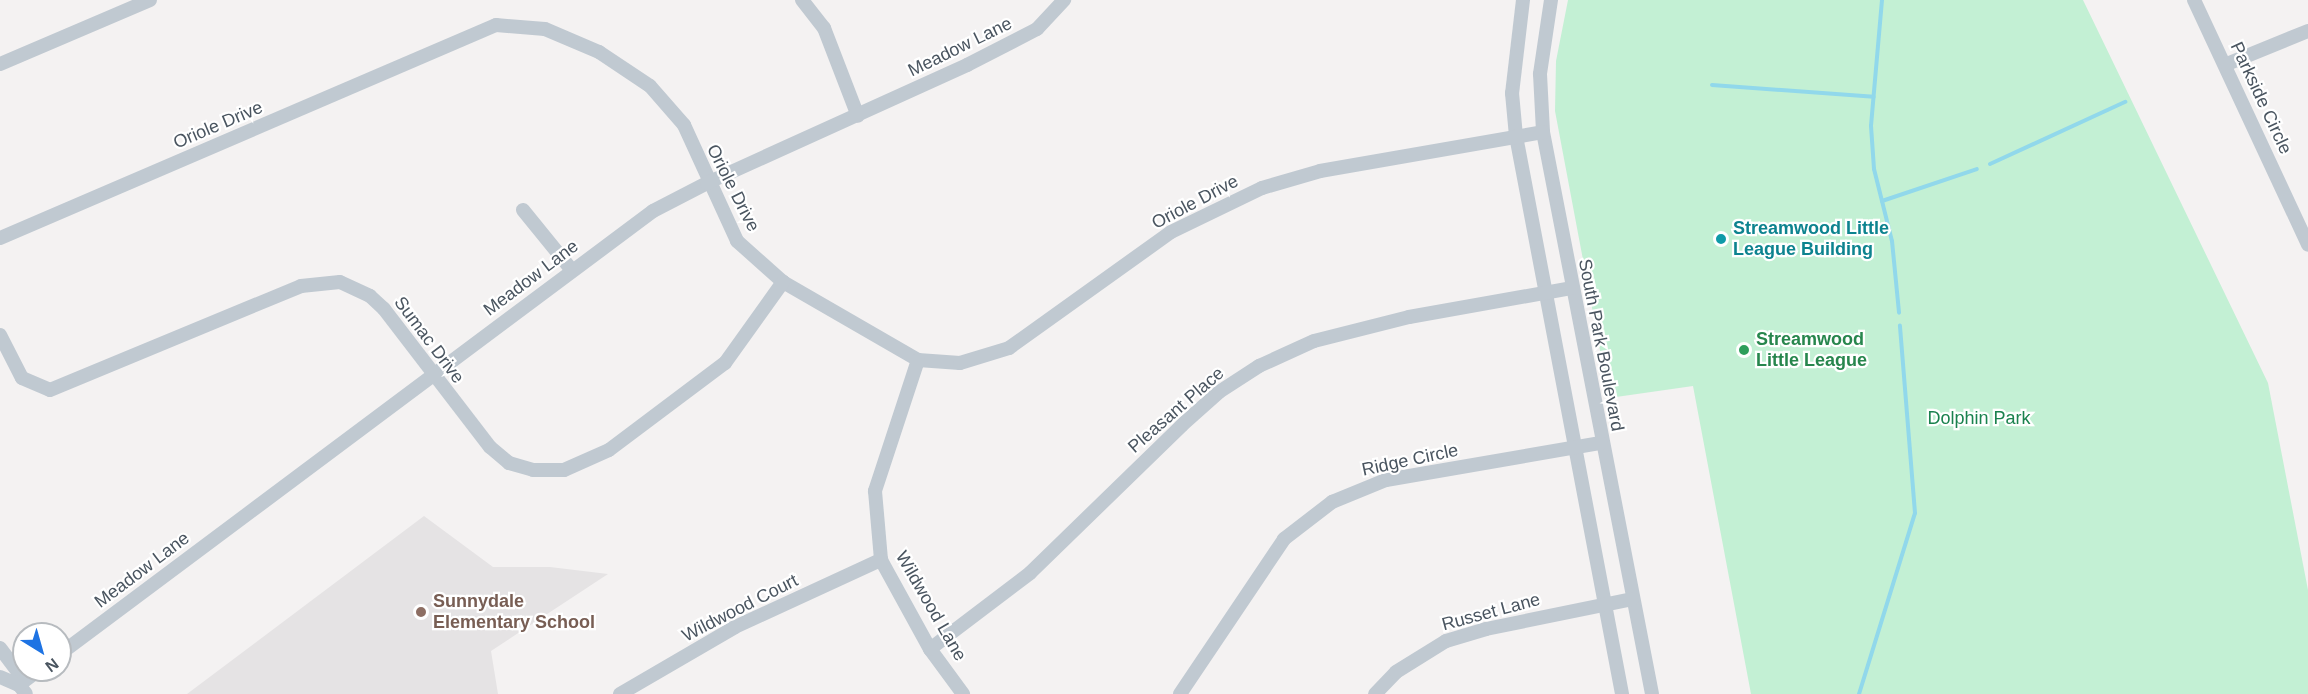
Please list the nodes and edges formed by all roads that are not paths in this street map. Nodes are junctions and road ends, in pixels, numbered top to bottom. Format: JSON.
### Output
{"nodes":[{"id":1,"x":150,"y":0,"type":"edge"},
{"id":2,"x":802,"y":0,"type":"edge"},
{"id":3,"x":1064,"y":0,"type":"edge"},
{"id":4,"x":1523,"y":0,"type":"edge"},
{"id":5,"x":2194,"y":0,"type":"edge"},
{"id":6,"x":1546,"y":2,"type":"edge"},
{"id":7,"x":2308,"y":31,"type":"edge"},
{"id":8,"x":0,"y":64,"type":"edge"},
{"id":9,"x":2227,"y":64,"type":"junction"},
{"id":10,"x":858,"y":116,"type":"junction"},
{"id":11,"x":1543,"y":132,"type":"junction"},
{"id":12,"x":1516,"y":136,"type":"junction"},
{"id":13,"x":707,"y":183,"type":"junction"},
{"id":14,"x":523,"y":210,"type":"dead end"},
{"id":15,"x":0,"y":238,"type":"edge"},
{"id":16,"x":2308,"y":245,"type":"edge"},
{"id":17,"x":571,"y":269,"type":"junction"},
{"id":18,"x":783,"y":282,"type":"junction"},
{"id":19,"x":1572,"y":288,"type":"junction"},
{"id":20,"x":1545,"y":293,"type":"junction"},
{"id":21,"x":0,"y":335,"type":"edge"},
{"id":22,"x":918,"y":360,"type":"junction"},
{"id":23,"x":432,"y":375,"type":"junction"},
{"id":24,"x":1601,"y":444,"type":"junction"},
{"id":25,"x":1574,"y":448,"type":"junction"},
{"id":26,"x":880,"y":560,"type":"junction"},
{"id":27,"x":1632,"y":600,"type":"junction"},
{"id":28,"x":1604,"y":604,"type":"junction"},
{"id":29,"x":72,"y":645,"type":"edge"},
{"id":30,"x":0,"y":648,"type":"edge"},
{"id":31,"x":930,"y":650,"type":"junction"},
{"id":32,"x":0,"y":677,"type":"edge"},
{"id":33,"x":22,"y":690,"type":"edge"},
{"id":34,"x":620,"y":694,"type":"edge"},
{"id":35,"x":963,"y":694,"type":"edge"},
{"id":36,"x":1180,"y":694,"type":"edge"},
{"id":37,"x":1375,"y":694,"type":"edge"},
{"id":38,"x":1622,"y":694,"type":"edge"},
{"id":39,"x":1652,"y":694,"type":"edge"}],
"edges":[{"from":1,"to":8,"type":"street"},
{"from":2,"to":10,"type":"street"},
{"from":3,"to":10,"type":"street","name":"Meadow Lane"},
{"from":4,"to":12,"type":"street"},
{"from":5,"to":9,"type":"street","name":"Parkside Circle"},
{"from":6,"to":11,"type":"street","name":"South Park Boulevard"},
{"from":7,"to":9,"type":"street"},
{"from":9,"to":16,"type":"street","name":"Parkside Circle"},
{"from":10,"to":13,"type":"street","name":"Meadow Lane"},
{"from":11,"to":12,"type":"street","name":"Oriole Drive"},
{"from":11,"to":19,"type":"street","name":"South Park Boulevard"},
{"from":12,"to":20,"type":"street"},
{"from":12,"to":22,"type":"street","name":"Oriole Drive"},
{"from":13,"to":15,"type":"street","name":"Oriole Drive"},
{"from":13,"to":17,"type":"street","name":"Meadow Lane"},
{"from":13,"to":18,"type":"street","name":"Oriole Drive"},
{"from":14,"to":17,"type":"street"},
{"from":17,"to":23,"type":"street","name":"Meadow Lane"},
{"from":18,"to":22,"type":"street","name":"Oriole Drive"},
{"from":18,"to":23,"type":"street","name":"Sumac Drive"},
{"from":19,"to":20,"type":"street","name":"Pleasant Place"},
{"from":19,"to":24,"type":"street","name":"South Park Boulevard"},
{"from":20,"to":25,"type":"street"},
{"from":20,"to":31,"type":"street","name":"Pleasant Place"},
{"from":21,"to":23,"type":"street","name":"Sumac Drive"},
{"from":22,"to":26,"type":"street","name":"Wildwood Lane"},
{"from":23,"to":29,"type":"street","name":"Meadow Lane"},
{"from":24,"to":25,"type":"street","name":"Ridge Circle"},
{"from":24,"to":27,"type":"street","name":"South Park Boulevard"},
{"from":25,"to":28,"type":"street"},
{"from":25,"to":36,"type":"street","name":"Ridge Circle"},
{"from":26,"to":31,"type":"street","name":"Wildwood Lane"},
{"from":26,"to":34,"type":"street","name":"Wildwood Court"},
{"from":27,"to":28,"type":"street","name":"Russet Lane"},
{"from":27,"to":39,"type":"street","name":"South Park Boulevard"},
{"from":28,"to":37,"type":"street","name":"Russet Lane"},
{"from":28,"to":38,"type":"street"},
{"from":30,"to":33,"type":"street"},
{"from":31,"to":35,"type":"street","name":"Wildwood Lane"},
{"from":32,"to":33,"type":"street"}]}
